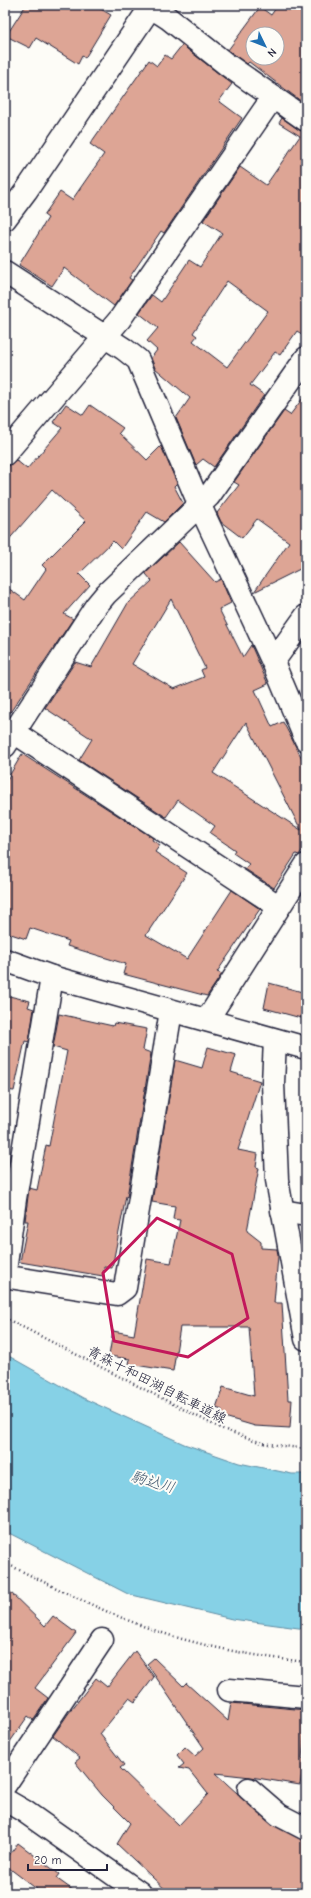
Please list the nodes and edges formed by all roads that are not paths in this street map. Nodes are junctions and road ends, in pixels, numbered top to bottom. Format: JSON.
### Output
{"nodes":[{"id":1,"x":150,"y":6,"type":"edge"},
{"id":2,"x":273,"y":97,"type":"junction"},
{"id":3,"x":306,"y":120,"type":"edge"},
{"id":4,"x":5,"y":219,"type":"edge"},
{"id":5,"x":5,"y":272,"type":"edge"},
{"id":6,"x":105,"y":337,"type":"junction"},
{"id":7,"x":306,"y":358,"type":"edge"},
{"id":8,"x":5,"y":454,"type":"edge"},
{"id":9,"x":200,"y":506,"type":"junction"},
{"id":10,"x":304,"y":621,"type":"edge"},
{"id":11,"x":273,"y":662,"type":"junction"},
{"id":12,"x":10,"y":739,"type":"edge"},
{"id":13,"x":306,"y":740,"type":"edge"},
{"id":14,"x":306,"y":865,"type":"edge"},
{"id":15,"x":278,"y":906,"type":"junction"},
{"id":16,"x":5,"y":960,"type":"edge"},
{"id":17,"x":52,"y":976,"type":"junction"},
{"id":18,"x":171,"y":1011,"type":"junction"},
{"id":19,"x":207,"y":1020,"type":"junction"},
{"id":20,"x":275,"y":1040,"type":"junction"},
{"id":21,"x":306,"y":1048,"type":"edge"},
{"id":22,"x":10,"y":1198,"type":"edge"},
{"id":23,"x":282,"y":1212,"type":"junction"},
{"id":24,"x":306,"y":1215,"type":"edge"},
{"id":25,"x":306,"y":1338,"type":"edge"},
{"id":26,"x":102,"y":1640,"type":"dead end"},
{"id":27,"x":229,"y":1690,"type":"dead end"},
{"id":28,"x":306,"y":1697,"type":"edge"},
{"id":29,"x":5,"y":1785,"type":"edge"},
{"id":30,"x":249,"y":1789,"type":"dead end"},
{"id":31,"x":5,"y":1800,"type":"edge"},
{"id":32,"x":306,"y":1829,"type":"edge"},
{"id":33,"x":140,"y":1893,"type":"edge"}],
"edges":[{"from":1,"to":2,"type":"street"},
{"from":1,"to":4,"type":"street"},
{"from":2,"to":3,"type":"street"},
{"from":2,"to":6,"type":"street"},
{"from":5,"to":6,"type":"street"},
{"from":6,"to":8,"type":"street"},
{"from":6,"to":9,"type":"street"},
{"from":7,"to":9,"type":"street"},
{"from":9,"to":11,"type":"street"},
{"from":9,"to":12,"type":"street"},
{"from":10,"to":11,"type":"street"},
{"from":11,"to":13,"type":"street"},
{"from":12,"to":15,"type":"street"},
{"from":14,"to":15,"type":"street"},
{"from":15,"to":19,"type":"street"},
{"from":16,"to":17,"type":"street"},
{"from":17,"to":18,"type":"street"},
{"from":17,"to":22,"type":"street"},
{"from":18,"to":19,"type":"street"},
{"from":18,"to":22,"type":"street"},
{"from":19,"to":20,"type":"street"},
{"from":20,"to":21,"type":"street"},
{"from":20,"to":23,"type":"street"},
{"from":23,"to":24,"type":"street"},
{"from":23,"to":25,"type":"street"},
{"from":26,"to":29,"type":"street"},
{"from":27,"to":28,"type":"street"},
{"from":30,"to":32,"type":"street"},
{"from":31,"to":33,"type":"street"}]}
